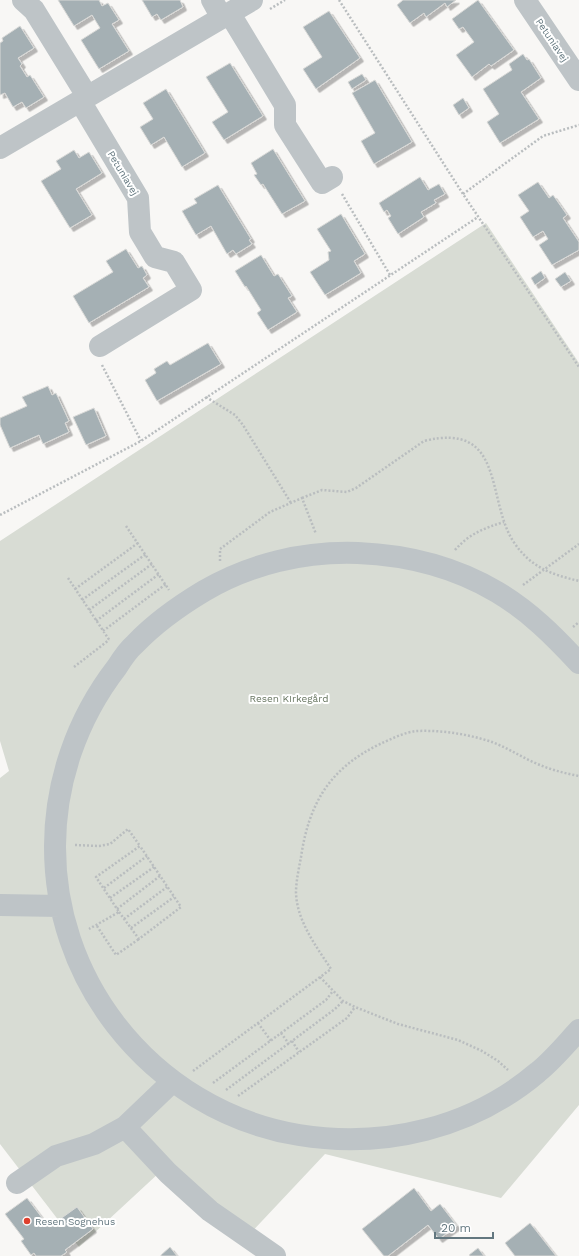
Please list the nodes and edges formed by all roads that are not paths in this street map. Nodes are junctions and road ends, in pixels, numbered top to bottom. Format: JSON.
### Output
{"nodes":[{"id":1,"x":23,"y":0,"type":"edge"},
{"id":2,"x":252,"y":0,"type":"edge"},
{"id":3,"x":525,"y":0,"type":"edge"},
{"id":4,"x":221,"y":10,"type":"edge"},
{"id":5,"x":579,"y":80,"type":"edge"},
{"id":6,"x":84,"y":99,"type":"junction"},
{"id":7,"x":0,"y":148,"type":"edge"},
{"id":8,"x":332,"y":177,"type":"road end"},
{"id":9,"x":100,"y":346,"type":"road end"},
{"id":10,"x":579,"y":663,"type":"edge"},
{"id":11,"x":0,"y":905,"type":"edge"},
{"id":12,"x":60,"y":906,"type":"junction"},
{"id":13,"x":579,"y":1030,"type":"edge"},
{"id":14,"x":174,"y":1083,"type":"junction"},
{"id":15,"x":125,"y":1127,"type":"junction"},
{"id":16,"x":17,"y":1183,"type":"dead end"},
{"id":17,"x":266,"y":1250,"type":"edge"}],
"edges":[{"from":1,"to":6,"type":"street","name":"Petuniavej"},
{"from":2,"to":4,"type":"street"},
{"from":3,"to":5,"type":"street","name":"Petuniavej"},
{"from":4,"to":6,"type":"street"},
{"from":4,"to":8,"type":"street"},
{"from":6,"to":7,"type":"street"},
{"from":6,"to":9,"type":"street","name":"Petuniavej"},
{"from":10,"to":12,"type":"street"},
{"from":11,"to":12,"type":"street"},
{"from":12,"to":14,"type":"street"},
{"from":13,"to":14,"type":"street"},
{"from":14,"to":15,"type":"street"},
{"from":15,"to":16,"type":"street"},
{"from":15,"to":17,"type":"street"}]}
